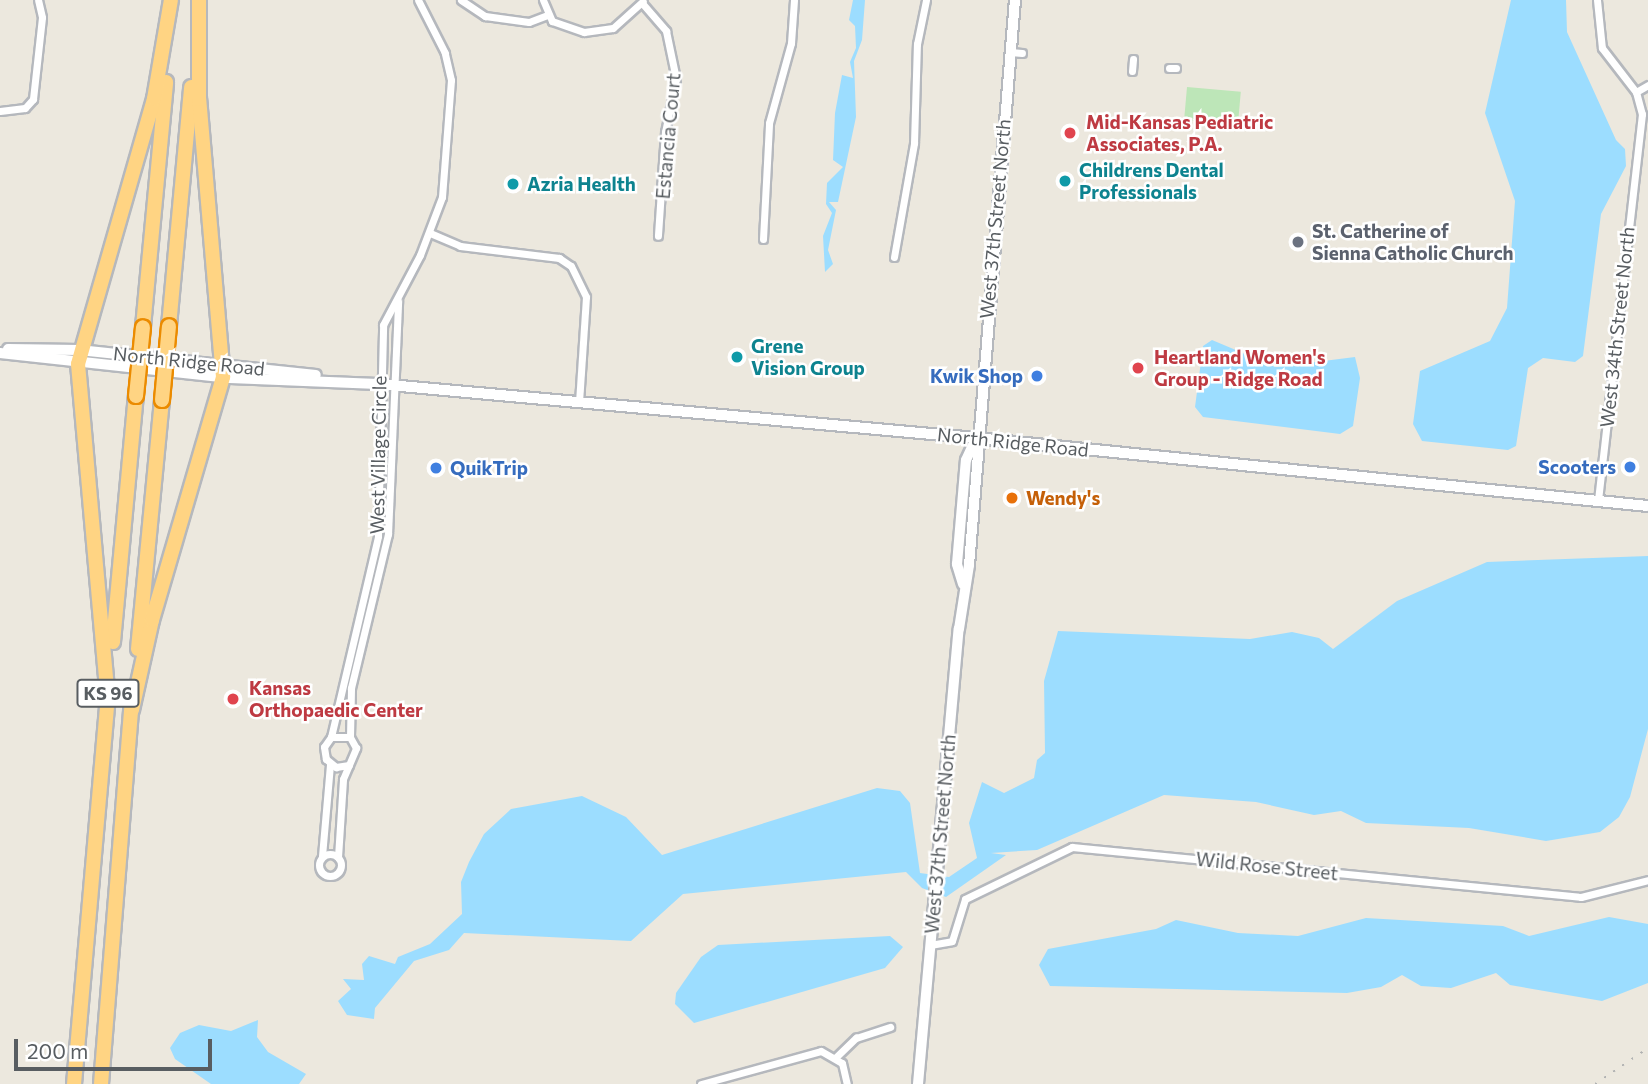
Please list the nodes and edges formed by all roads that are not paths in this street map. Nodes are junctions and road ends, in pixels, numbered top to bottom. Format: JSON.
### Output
{"nodes":[{"id":1,"x":39,"y":0,"type":"edge"},
{"id":2,"x":172,"y":0,"type":"edge"},
{"id":3,"x":199,"y":0,"type":"edge"},
{"id":4,"x":418,"y":0,"type":"edge"},
{"id":5,"x":461,"y":0,"type":"edge"},
{"id":6,"x":543,"y":0,"type":"edge"},
{"id":7,"x":794,"y":0,"type":"edge"},
{"id":8,"x":926,"y":0,"type":"edge"},
{"id":9,"x":1015,"y":0,"type":"edge"},
{"id":10,"x":1597,"y":0,"type":"edge"},
{"id":11,"x":643,"y":2,"type":"edge"},
{"id":12,"x":547,"y":15,"type":"junction"},
{"id":13,"x":1133,"y":59,"type":"dead end"},
{"id":14,"x":1132,"y":71,"type":"dead end"},
{"id":15,"x":1648,"y":85,"type":"edge"},
{"id":16,"x":1636,"y":92,"type":"junction"},
{"id":17,"x":0,"y":111,"type":"edge"},
{"id":18,"x":430,"y":233,"type":"junction"},
{"id":19,"x":658,"y":236,"type":"dead end"},
{"id":20,"x":763,"y":239,"type":"dead end"},
{"id":21,"x":894,"y":257,"type":"dead end"},
{"id":22,"x":398,"y":297,"type":"junction"},
{"id":23,"x":0,"y":351,"type":"edge"},
{"id":24,"x":78,"y":357,"type":"junction"},
{"id":25,"x":223,"y":370,"type":"junction"},
{"id":26,"x":378,"y":384,"type":"junction"},
{"id":27,"x":392,"y":386,"type":"junction"},
{"id":28,"x":579,"y":403,"type":"junction"},
{"id":29,"x":976,"y":438,"type":"junction"},
{"id":30,"x":1598,"y":500,"type":"junction"},
{"id":31,"x":1648,"y":506,"type":"edge"},
{"id":32,"x":108,"y":700,"type":"junction"},
{"id":33,"x":132,"y":710,"type":"junction"},
{"id":34,"x":331,"y":737,"type":"junction"},
{"id":35,"x":349,"y":737,"type":"junction"},
{"id":36,"x":330,"y":764,"type":"junction"},
{"id":37,"x":349,"y":765,"type":"junction"},
{"id":38,"x":322,"y":856,"type":"junction"},
{"id":39,"x":338,"y":857,"type":"junction"},
{"id":40,"x":1648,"y":880,"type":"edge"},
{"id":41,"x":930,"y":945,"type":"junction"},
{"id":42,"x":890,"y":1027,"type":"dead end"},
{"id":43,"x":836,"y":1057,"type":"junction"},
{"id":44,"x":739,"y":1073,"type":"junction"},
{"id":45,"x":74,"y":1084,"type":"edge"},
{"id":46,"x":102,"y":1084,"type":"edge"},
{"id":47,"x":701,"y":1084,"type":"edge"},
{"id":48,"x":741,"y":1084,"type":"edge"},
{"id":49,"x":847,"y":1084,"type":"edge"},
{"id":50,"x":918,"y":1084,"type":"edge"}],
"edges":[{"from":1,"to":17,"type":"street"},
{"from":2,"to":24,"type":"highway"},
{"from":2,"to":32,"type":"highway","number":"KS 96","bridge":true},
{"from":3,"to":25,"type":"highway"},
{"from":3,"to":33,"type":"highway","number":"KS 96","bridge":true},
{"from":4,"to":18,"type":"street","name":"West Village Circle"},
{"from":5,"to":12,"type":"street"},
{"from":6,"to":12,"type":"street"},
{"from":7,"to":20,"type":"street"},
{"from":8,"to":21,"type":"street"},
{"from":9,"to":29,"type":"main road","name":"West 37th Street North"},
{"from":10,"to":16,"type":"street","name":"West 34th Street North"},
{"from":11,"to":12,"type":"street"},
{"from":11,"to":19,"type":"street","name":"Estancia Court"},
{"from":13,"to":14,"type":"street"},
{"from":15,"to":16,"type":"street"},
{"from":16,"to":30,"type":"street","name":"West 34th Street North"},
{"from":18,"to":22,"type":"street","name":"West Village Circle"},
{"from":18,"to":28,"type":"street"},
{"from":22,"to":26,"type":"street","name":"West Village Circle"},
{"from":22,"to":27,"type":"street","name":"West Village Circle"},
{"from":23,"to":24,"type":"main road","name":"North Ridge Road"},
{"from":24,"to":25,"type":"main road","name":"North Ridge Road"},
{"from":24,"to":32,"type":"highway"},
{"from":25,"to":26,"type":"main road","name":"North Ridge Road"},
{"from":25,"to":33,"type":"highway"},
{"from":26,"to":27,"type":"main road","name":"North Ridge Road"},
{"from":26,"to":34,"type":"street","name":"West Village Circle"},
{"from":27,"to":28,"type":"main road","name":"North Ridge Road"},
{"from":27,"to":35,"type":"street","name":"West Village Circle"},
{"from":28,"to":29,"type":"main road","name":"North Ridge Road"},
{"from":29,"to":30,"type":"main road","name":"North Ridge Road"},
{"from":29,"to":41,"type":"main road","name":"West 37th Street North"},
{"from":30,"to":31,"type":"main road","name":"North Ridge Road"},
{"from":32,"to":45,"type":"highway","number":"KS 96"},
{"from":33,"to":46,"type":"highway","number":"KS 96"},
{"from":34,"to":35,"type":"street"},
{"from":34,"to":36,"type":"street"},
{"from":35,"to":37,"type":"street"},
{"from":36,"to":37,"type":"street"},
{"from":36,"to":38,"type":"street"},
{"from":37,"to":39,"type":"street"},
{"from":38,"to":39,"type":"street"},
{"from":38,"to":39,"type":"street"},
{"from":40,"to":41,"type":"street","name":"Wild Rose Street"},
{"from":41,"to":50,"type":"main road","name":"West 37th Street North"},
{"from":42,"to":43,"type":"street"},
{"from":43,"to":44,"type":"street"},
{"from":43,"to":49,"type":"street"},
{"from":44,"to":47,"type":"street"},
{"from":44,"to":48,"type":"street"}]}
